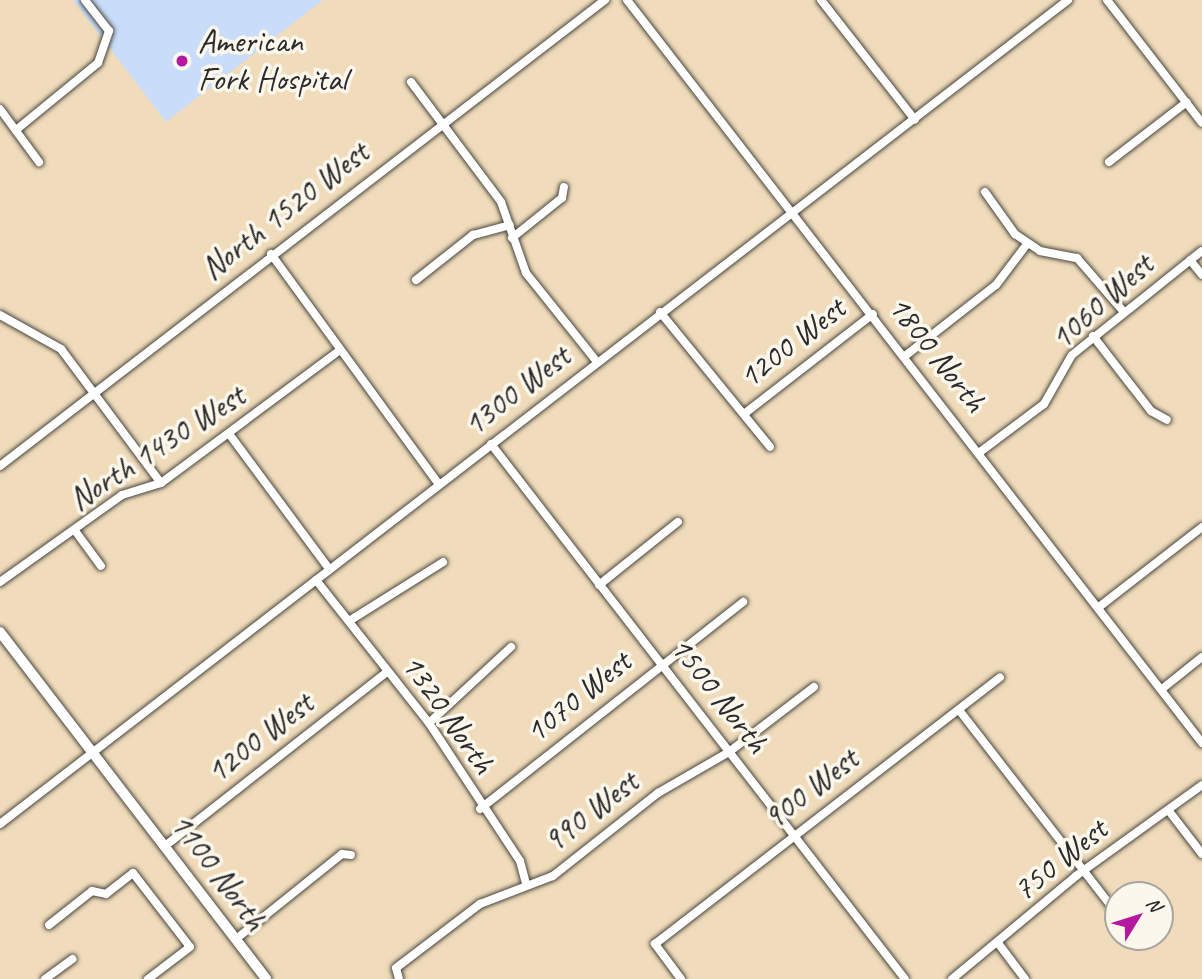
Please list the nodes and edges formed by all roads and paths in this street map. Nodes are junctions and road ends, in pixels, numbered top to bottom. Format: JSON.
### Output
{"nodes":[{"id":1,"x":85,"y":0,"type":"edge"},
{"id":2,"x":605,"y":0,"type":"edge"},
{"id":3,"x":627,"y":0,"type":"edge"},
{"id":4,"x":821,"y":0,"type":"edge"},
{"id":5,"x":1068,"y":0,"type":"edge"},
{"id":6,"x":1107,"y":0,"type":"edge"},
{"id":7,"x":411,"y":82,"type":"dead end"},
{"id":8,"x":1187,"y":102,"type":"junction"},
{"id":9,"x":0,"y":109,"type":"edge"},
{"id":10,"x":915,"y":120,"type":"junction"},
{"id":11,"x":444,"y":122,"type":"junction"},
{"id":12,"x":1202,"y":122,"type":"edge"},
{"id":13,"x":16,"y":130,"type":"junction"},
{"id":14,"x":39,"y":162,"type":"dead end"},
{"id":15,"x":1109,"y":162,"type":"dead end"},
{"id":16,"x":564,"y":187,"type":"dead end"},
{"id":17,"x":985,"y":192,"type":"dead end"},
{"id":18,"x":792,"y":212,"type":"junction"},
{"id":19,"x":510,"y":225,"type":"junction"},
{"id":20,"x":512,"y":238,"type":"junction"},
{"id":21,"x":1027,"y":244,"type":"junction"},
{"id":22,"x":1202,"y":251,"type":"edge"},
{"id":23,"x":271,"y":254,"type":"junction"},
{"id":24,"x":1190,"y":260,"type":"junction"},
{"id":25,"x":1202,"y":275,"type":"edge"},
{"id":26,"x":416,"y":279,"type":"dead end"},
{"id":27,"x":660,"y":312,"type":"junction"},
{"id":28,"x":1124,"y":312,"type":"junction"},
{"id":29,"x":873,"y":313,"type":"junction"},
{"id":30,"x":2,"y":319,"type":"edge"},
{"id":31,"x":1093,"y":336,"type":"junction"},
{"id":32,"x":339,"y":351,"type":"junction"},
{"id":33,"x":905,"y":356,"type":"junction"},
{"id":34,"x":597,"y":362,"type":"junction"},
{"id":35,"x":96,"y":392,"type":"junction"},
{"id":36,"x":744,"y":414,"type":"junction"},
{"id":37,"x":1167,"y":419,"type":"dead end"},
{"id":38,"x":230,"y":435,"type":"junction"},
{"id":39,"x":491,"y":444,"type":"junction"},
{"id":40,"x":770,"y":447,"type":"dead end"},
{"id":41,"x":981,"y":453,"type":"junction"},
{"id":42,"x":0,"y":466,"type":"edge"},
{"id":43,"x":161,"y":483,"type":"junction"},
{"id":44,"x":439,"y":484,"type":"junction"},
{"id":45,"x":678,"y":523,"type":"dead end"},
{"id":46,"x":1202,"y":527,"type":"edge"},
{"id":47,"x":76,"y":532,"type":"junction"},
{"id":48,"x":443,"y":562,"type":"dead end"},
{"id":49,"x":101,"y":566,"type":"dead end"},
{"id":50,"x":329,"y":569,"type":"junction"},
{"id":51,"x":316,"y":580,"type":"junction"},
{"id":52,"x":0,"y":582,"type":"edge"},
{"id":53,"x":599,"y":584,"type":"junction"},
{"id":54,"x":743,"y":602,"type":"dead end"},
{"id":55,"x":1099,"y":607,"type":"junction"},
{"id":56,"x":349,"y":621,"type":"junction"},
{"id":57,"x":0,"y":632,"type":"edge"},
{"id":58,"x":512,"y":647,"type":"dead end"},
{"id":59,"x":1202,"y":657,"type":"edge"},
{"id":60,"x":662,"y":663,"type":"junction"},
{"id":61,"x":388,"y":671,"type":"junction"},
{"id":62,"x":1000,"y":677,"type":"dead end"},
{"id":63,"x":814,"y":687,"type":"dead end"},
{"id":64,"x":1162,"y":689,"type":"junction"},
{"id":65,"x":959,"y":710,"type":"junction"},
{"id":66,"x":429,"y":723,"type":"junction"},
{"id":67,"x":1202,"y":743,"type":"edge"},
{"id":68,"x":93,"y":752,"type":"junction"},
{"id":69,"x":729,"y":752,"type":"junction"},
{"id":70,"x":1202,"y":785,"type":"edge"},
{"id":71,"x":481,"y":809,"type":"junction"},
{"id":72,"x":1168,"y":811,"type":"junction"},
{"id":73,"x":0,"y":824,"type":"edge"},
{"id":74,"x":795,"y":835,"type":"junction"},
{"id":75,"x":164,"y":846,"type":"junction"},
{"id":76,"x":1202,"y":853,"type":"edge"},
{"id":77,"x":351,"y":855,"type":"dead end"},
{"id":78,"x":1084,"y":871,"type":"junction"},
{"id":79,"x":526,"y":884,"type":"junction"},
{"id":80,"x":1104,"y":897,"type":"edge"},
{"id":81,"x":49,"y":925,"type":"dead end"},
{"id":82,"x":236,"y":939,"type":"junction"},
{"id":83,"x":998,"y":943,"type":"junction"},
{"id":84,"x":73,"y":959,"type":"dead end"},
{"id":85,"x":45,"y":979,"type":"edge"},
{"id":86,"x":148,"y":979,"type":"edge"},
{"id":87,"x":266,"y":979,"type":"edge"},
{"id":88,"x":399,"y":979,"type":"edge"},
{"id":89,"x":681,"y":979,"type":"edge"},
{"id":90,"x":905,"y":979,"type":"edge"},
{"id":91,"x":952,"y":979,"type":"edge"},
{"id":92,"x":1025,"y":979,"type":"edge"}],
"edges":[{"from":1,"to":13,"type":"street"},
{"from":2,"to":11,"type":"street","name":"North 1520 West"},
{"from":3,"to":18,"type":"street","name":"1800 North"},
{"from":4,"to":10,"type":"street"},
{"from":5,"to":10,"type":"street","name":"1300 West"},
{"from":6,"to":8,"type":"street"},
{"from":7,"to":11,"type":"street"},
{"from":8,"to":12,"type":"street"},
{"from":8,"to":15,"type":"street"},
{"from":9,"to":13,"type":"street"},
{"from":10,"to":18,"type":"street","name":"1300 West"},
{"from":11,"to":19,"type":"street"},
{"from":11,"to":23,"type":"street","name":"North 1520 West"},
{"from":13,"to":14,"type":"street"},
{"from":16,"to":20,"type":"street"},
{"from":17,"to":21,"type":"street"},
{"from":18,"to":27,"type":"street","name":"1300 West"},
{"from":18,"to":29,"type":"street","name":"1800 North"},
{"from":19,"to":20,"type":"street"},
{"from":19,"to":26,"type":"street"},
{"from":20,"to":34,"type":"street"},
{"from":21,"to":28,"type":"street"},
{"from":21,"to":33,"type":"street"},
{"from":22,"to":24,"type":"street","name":"1060 West"},
{"from":23,"to":32,"type":"street"},
{"from":23,"to":35,"type":"street","name":"North 1520 West"},
{"from":24,"to":25,"type":"street"},
{"from":24,"to":28,"type":"street","name":"1060 West"},
{"from":27,"to":34,"type":"street","name":"1300 West"},
{"from":27,"to":36,"type":"street"},
{"from":28,"to":31,"type":"street","name":"1060 West"},
{"from":29,"to":33,"type":"street","name":"1800 North"},
{"from":29,"to":36,"type":"street","name":"1200 West"},
{"from":30,"to":35,"type":"street"},
{"from":31,"to":37,"type":"street"},
{"from":31,"to":41,"type":"street","name":"1060 West"},
{"from":32,"to":38,"type":"street","name":"North 1430 West"},
{"from":32,"to":44,"type":"street"},
{"from":33,"to":41,"type":"street","name":"1800 North"},
{"from":34,"to":39,"type":"street","name":"1300 West"},
{"from":35,"to":42,"type":"street","name":"North 1520 West"},
{"from":35,"to":43,"type":"street"},
{"from":36,"to":40,"type":"street"},
{"from":38,"to":43,"type":"street","name":"North 1430 West"},
{"from":38,"to":50,"type":"street"},
{"from":39,"to":44,"type":"street","name":"1300 West"},
{"from":39,"to":53,"type":"street","name":"1500 North"},
{"from":41,"to":55,"type":"street","name":"1800 North"},
{"from":43,"to":47,"type":"street","name":"North 1430 West"},
{"from":44,"to":50,"type":"street","name":"1300 West"},
{"from":45,"to":53,"type":"street"},
{"from":46,"to":55,"type":"street"},
{"from":47,"to":49,"type":"street"},
{"from":47,"to":52,"type":"street","name":"North 1430 West"},
{"from":48,"to":56,"type":"street"},
{"from":50,"to":51,"type":"street","name":"1300 West"},
{"from":51,"to":56,"type":"street","name":"1320 North"},
{"from":51,"to":68,"type":"street","name":"1300 West"},
{"from":53,"to":60,"type":"street","name":"1500 North"},
{"from":54,"to":60,"type":"street","name":"1070 West"},
{"from":55,"to":64,"type":"street","name":"1800 North"},
{"from":56,"to":61,"type":"street","name":"1320 North"},
{"from":57,"to":68,"type":"main road","name":"1100 North"},
{"from":58,"to":66,"type":"street"},
{"from":59,"to":64,"type":"street"},
{"from":60,"to":69,"type":"street","name":"1500 North"},
{"from":60,"to":71,"type":"street","name":"1070 West"},
{"from":61,"to":66,"type":"street","name":"1320 North"},
{"from":61,"to":75,"type":"street","name":"1200 West"},
{"from":62,"to":65,"type":"street","name":"900 West"},
{"from":63,"to":69,"type":"street","name":"990 West"},
{"from":64,"to":67,"type":"street","name":"1800 North"},
{"from":65,"to":74,"type":"street","name":"900 West"},
{"from":65,"to":78,"type":"street"},
{"from":66,"to":71,"type":"street","name":"1320 North"},
{"from":68,"to":73,"type":"street","name":"1300 West"},
{"from":68,"to":75,"type":"main road","name":"1100 North"},
{"from":69,"to":74,"type":"street","name":"1500 North"},
{"from":69,"to":79,"type":"street","name":"990 West"},
{"from":70,"to":72,"type":"street","name":"750 West"},
{"from":71,"to":79,"type":"street","name":"1320 North"},
{"from":72,"to":76,"type":"street"},
{"from":72,"to":78,"type":"street","name":"750 West"},
{"from":74,"to":89,"type":"street","name":"900 West"},
{"from":74,"to":90,"type":"street","name":"1500 North"},
{"from":75,"to":82,"type":"main road","name":"1100 North"},
{"from":77,"to":82,"type":"street"},
{"from":78,"to":80,"type":"street"},
{"from":78,"to":83,"type":"street","name":"750 West"},
{"from":79,"to":88,"type":"street","name":"990 West"},
{"from":81,"to":86,"type":"street"},
{"from":82,"to":87,"type":"main road","name":"1100 North"},
{"from":83,"to":91,"type":"street","name":"750 West"},
{"from":83,"to":92,"type":"street"},
{"from":84,"to":85,"type":"street"}]}
